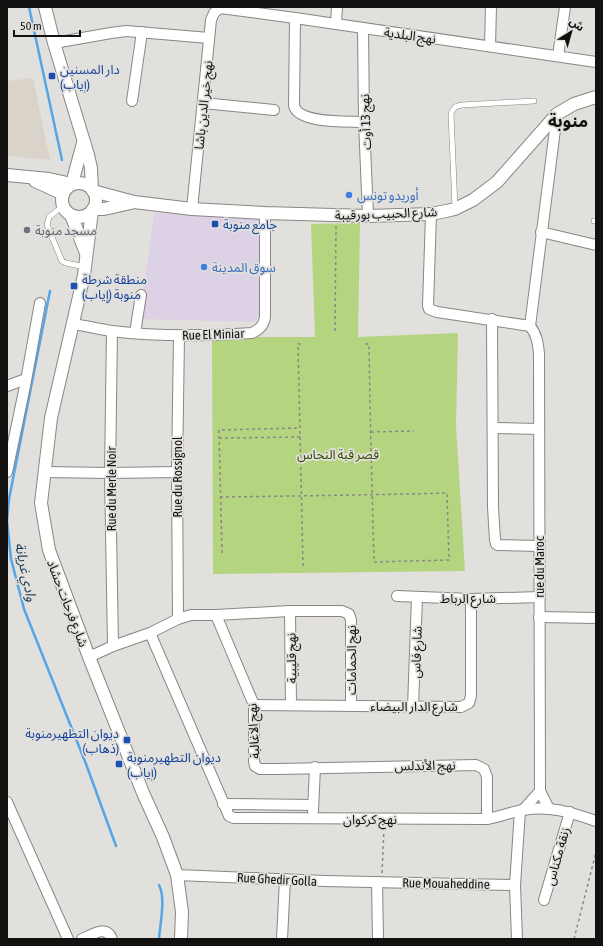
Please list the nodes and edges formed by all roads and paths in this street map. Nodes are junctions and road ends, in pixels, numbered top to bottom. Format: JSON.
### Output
{"nodes":[{"id":1,"x":45,"y":7,"type":"edge"},
{"id":2,"x":336,"y":7,"type":"edge"},
{"id":3,"x":491,"y":7,"type":"edge"},
{"id":4,"x":565,"y":7,"type":"edge"},
{"id":5,"x":223,"y":8,"type":"joint"},
{"id":6,"x":295,"y":18,"type":"junction"},
{"id":7,"x":336,"y":24,"type":"junction"},
{"id":8,"x":363,"y":28,"type":"junction"},
{"id":9,"x":142,"y":32,"type":"junction"},
{"id":10,"x":209,"y":38,"type":"junction"},
{"id":11,"x":54,"y":43,"type":"junction"},
{"id":12,"x":490,"y":46,"type":"junction"},
{"id":13,"x":558,"y":56,"type":"junction"},
{"id":14,"x":596,"y":62,"type":"edge"},
{"id":15,"x":596,"y":97,"type":"edge"},
{"id":16,"x":132,"y":101,"type":"dead end"},
{"id":17,"x":534,"y":101,"type":"dead end"},
{"id":18,"x":203,"y":103,"type":"junction"},
{"id":19,"x":274,"y":110,"type":"dead end"},
{"id":20,"x":557,"y":114,"type":"junction"},
{"id":21,"x":364,"y":122,"type":"junction"},
{"id":22,"x":83,"y":142,"type":"junction"},
{"id":23,"x":7,"y":175,"type":"edge"},
{"id":24,"x":24,"y":177,"type":"junction"},
{"id":25,"x":73,"y":183,"type":"junction"},
{"id":26,"x":92,"y":190,"type":"junction"},
{"id":27,"x":63,"y":194,"type":"junction"},
{"id":28,"x":134,"y":202,"type":"junction"},
{"id":29,"x":192,"y":208,"type":"junction"},
{"id":30,"x":455,"y":209,"type":"junction"},
{"id":31,"x":92,"y":210,"type":"junction"},
{"id":32,"x":67,"y":211,"type":"junction"},
{"id":33,"x":265,"y":213,"type":"junction"},
{"id":34,"x":431,"y":214,"type":"junction"},
{"id":35,"x":336,"y":216,"type":"junction"},
{"id":36,"x":368,"y":216,"type":"junction"},
{"id":37,"x":541,"y":232,"type":"junction"},
{"id":38,"x":596,"y":245,"type":"edge"},
{"id":39,"x":86,"y":254,"type":"junction"},
{"id":40,"x":85,"y":267,"type":"junction"},
{"id":41,"x":141,"y":295,"type":"dead end"},
{"id":42,"x":40,"y":303,"type":"dead end"},
{"id":43,"x":492,"y":319,"type":"junction"},
{"id":44,"x":73,"y":324,"type":"junction"},
{"id":45,"x":530,"y":326,"type":"junction"},
{"id":46,"x":112,"y":331,"type":"junction"},
{"id":47,"x":335,"y":331,"type":"dead end"},
{"id":48,"x":135,"y":333,"type":"junction"},
{"id":49,"x":179,"y":336,"type":"junction"},
{"id":50,"x":304,"y":344,"type":"dead end"},
{"id":51,"x":366,"y":344,"type":"dead end"},
{"id":52,"x":25,"y":383,"type":"junction"},
{"id":53,"x":7,"y":386,"type":"edge"},
{"id":54,"x":7,"y":393,"type":"edge"},
{"id":55,"x":300,"y":428,"type":"junction"},
{"id":56,"x":493,"y":428,"type":"junction"},
{"id":57,"x":539,"y":430,"type":"junction"},
{"id":58,"x":414,"y":431,"type":"dead end"},
{"id":59,"x":370,"y":432,"type":"junction"},
{"id":60,"x":300,"y":437,"type":"junction"},
{"id":61,"x":219,"y":438,"type":"junction"},
{"id":62,"x":7,"y":472,"type":"edge"},
{"id":63,"x":45,"y":472,"type":"junction"},
{"id":64,"x":177,"y":472,"type":"junction"},
{"id":65,"x":110,"y":473,"type":"junction"},
{"id":66,"x":372,"y":495,"type":"junction"},
{"id":67,"x":302,"y":496,"type":"junction"},
{"id":68,"x":220,"y":498,"type":"junction"},
{"id":69,"x":539,"y":546,"type":"junction"},
{"id":70,"x":222,"y":553,"type":"dead end"},
{"id":71,"x":303,"y":566,"type":"dead end"},
{"id":72,"x":397,"y":596,"type":"dead end"},
{"id":73,"x":417,"y":597,"type":"junction"},
{"id":74,"x":540,"y":597,"type":"junction"},
{"id":75,"x":471,"y":599,"type":"junction"},
{"id":76,"x":290,"y":611,"type":"junction"},
{"id":77,"x":216,"y":616,"type":"junction"},
{"id":78,"x":539,"y":617,"type":"junction"},
{"id":79,"x":178,"y":618,"type":"junction"},
{"id":80,"x":596,"y":618,"type":"edge"},
{"id":81,"x":150,"y":633,"type":"junction"},
{"id":82,"x":113,"y":646,"type":"junction"},
{"id":83,"x":89,"y":657,"type":"junction"},
{"id":84,"x":254,"y":705,"type":"junction"},
{"id":85,"x":291,"y":705,"type":"junction"},
{"id":86,"x":351,"y":706,"type":"junction"},
{"id":87,"x":414,"y":707,"type":"junction"},
{"id":88,"x":314,"y":768,"type":"junction"},
{"id":89,"x":540,"y":791,"type":"junction"},
{"id":90,"x":7,"y":802,"type":"edge"},
{"id":91,"x":223,"y":804,"type":"junction"},
{"id":92,"x":313,"y":805,"type":"junction"},
{"id":93,"x":548,"y":809,"type":"junction"},
{"id":94,"x":521,"y":810,"type":"junction"},
{"id":95,"x":570,"y":812,"type":"junction"},
{"id":96,"x":313,"y":819,"type":"junction"},
{"id":97,"x":384,"y":819,"type":"junction"},
{"id":98,"x":487,"y":819,"type":"junction"},
{"id":99,"x":596,"y":821,"type":"edge"},
{"id":100,"x":596,"y":852,"type":"edge"},
{"id":101,"x":177,"y":876,"type":"junction"},
{"id":102,"x":285,"y":879,"type":"junction"},
{"id":103,"x":379,"y":882,"type":"junction"},
{"id":104,"x":515,"y":885,"type":"junction"},
{"id":105,"x":544,"y":900,"type":"dead end"},
{"id":106,"x":68,"y":939,"type":"edge"},
{"id":107,"x":82,"y":939,"type":"edge"},
{"id":108,"x":112,"y":939,"type":"edge"},
{"id":109,"x":181,"y":939,"type":"edge"},
{"id":110,"x":282,"y":939,"type":"edge"},
{"id":111,"x":378,"y":939,"type":"edge"},
{"id":112,"x":517,"y":939,"type":"edge"},
{"id":113,"x":574,"y":939,"type":"edge"}],
"edges":[{"from":1,"to":11,"type":"street"},
{"from":2,"to":7,"type":"street"},
{"from":3,"to":12,"type":"street"},
{"from":4,"to":13,"type":"street"},
{"from":5,"to":6,"type":"street","name":"نهج البلدية"},
{"from":5,"to":10,"type":"street","name":"نهج خير الدين باشا"},
{"from":6,"to":7,"type":"street","name":"نهج البلدية"},
{"from":6,"to":21,"type":"street"},
{"from":7,"to":8,"type":"street","name":"نهج البلدية"},
{"from":8,"to":12,"type":"street","name":"نهج البلدية"},
{"from":8,"to":21,"type":"street","name":"نهج 13 أوت"},
{"from":9,"to":10,"type":"street"},
{"from":9,"to":11,"type":"street"},
{"from":9,"to":16,"type":"street"},
{"from":10,"to":18,"type":"street","name":"نهج خير الدين باشا"},
{"from":11,"to":22,"type":"street"},
{"from":12,"to":13,"type":"street","name":"نهج البلدية"},
{"from":13,"to":14,"type":"street","name":"نهج البلدية"},
{"from":15,"to":20,"type":"street","name":"شارع الحبيب بورقيبة"},
{"from":17,"to":30,"type":"lane"},
{"from":18,"to":19,"type":"street"},
{"from":18,"to":29,"type":"street","name":"نهج خير الدين باشا"},
{"from":20,"to":30,"type":"street","name":"شارع الحبيب بورقيبة"},
{"from":20,"to":37,"type":"street"},
{"from":21,"to":36,"type":"street","name":"نهج 13 أوت"},
{"from":22,"to":25,"type":"street"},
{"from":22,"to":26,"type":"street"},
{"from":23,"to":24,"type":"street"},
{"from":24,"to":25,"type":"street"},
{"from":24,"to":27,"type":"street"},
{"from":25,"to":26,"type":"street"},
{"from":25,"to":27,"type":"street"},
{"from":26,"to":28,"type":"street","name":"شارع الحبيب بورقيبة"},
{"from":26,"to":31,"type":"street"},
{"from":27,"to":32,"type":"street"},
{"from":28,"to":29,"type":"street","name":"شارع الحبيب بورقيبة"},
{"from":28,"to":31,"type":"street","name":"شارع الحبيب بورقيبة"},
{"from":29,"to":33,"type":"street","name":"شارع الحبيب بورقيبة"},
{"from":30,"to":34,"type":"street","name":"شارع الحبيب بورقيبة"},
{"from":31,"to":32,"type":"street"},
{"from":31,"to":39,"type":"street","name":"شارع فرحات حشاد"},
{"from":32,"to":39,"type":"street","name":"شارع فرحات حشاد"},
{"from":32,"to":40,"type":"lane"},
{"from":33,"to":35,"type":"street","name":"شارع الحبيب بورقيبة"},
{"from":33,"to":49,"type":"street","name":"Rue El Miniar"},
{"from":34,"to":36,"type":"street","name":"شارع الحبيب بورقيبة"},
{"from":34,"to":43,"type":"street"},
{"from":35,"to":36,"type":"street","name":"شارع الحبيب بورقيبة"},
{"from":35,"to":47,"type":"path"},
{"from":37,"to":38,"type":"street"},
{"from":37,"to":45,"type":"street"},
{"from":39,"to":40,"type":"street","name":"شارع فرحات حشاد"},
{"from":40,"to":44,"type":"street","name":"شارع فرحات حشاد"},
{"from":41,"to":48,"type":"street"},
{"from":42,"to":52,"type":"street"},
{"from":43,"to":45,"type":"street"},
{"from":43,"to":56,"type":"street"},
{"from":44,"to":46,"type":"street","name":"Rue El Miniar"},
{"from":44,"to":63,"type":"street","name":"شارع فرحات حشاد"},
{"from":45,"to":57,"type":"street","name":"rue du Maroc"},
{"from":46,"to":48,"type":"street","name":"Rue El Miniar"},
{"from":46,"to":65,"type":"street","name":"Rue du Merle Noir"},
{"from":48,"to":49,"type":"street","name":"Rue El Miniar"},
{"from":49,"to":64,"type":"street","name":"Rue du Rossignol"},
{"from":50,"to":55,"type":"path"},
{"from":51,"to":59,"type":"path"},
{"from":52,"to":53,"type":"street"},
{"from":52,"to":54,"type":"street"},
{"from":52,"to":62,"type":"street"},
{"from":55,"to":60,"type":"path"},
{"from":55,"to":61,"type":"path"},
{"from":56,"to":57,"type":"street"},
{"from":56,"to":69,"type":"street"},
{"from":57,"to":69,"type":"street","name":"rue du Maroc"},
{"from":58,"to":59,"type":"path"},
{"from":59,"to":66,"type":"path"},
{"from":60,"to":61,"type":"path"},
{"from":60,"to":67,"type":"path"},
{"from":61,"to":68,"type":"path"},
{"from":63,"to":65,"type":"street"},
{"from":63,"to":83,"type":"street","name":"شارع فرحات حشاد"},
{"from":64,"to":65,"type":"street"},
{"from":64,"to":79,"type":"street","name":"Rue du Rossignol"},
{"from":65,"to":82,"type":"street","name":"Rue du Merle Noir"},
{"from":66,"to":66,"type":"path"},
{"from":66,"to":67,"type":"path"},
{"from":67,"to":68,"type":"path"},
{"from":67,"to":71,"type":"path"},
{"from":68,"to":70,"type":"path"},
{"from":69,"to":74,"type":"street","name":"rue du Maroc"},
{"from":72,"to":73,"type":"street","name":"شارع الرباط"},
{"from":73,"to":75,"type":"street","name":"شارع الرباط"},
{"from":73,"to":87,"type":"street","name":"شارع فاس"},
{"from":74,"to":75,"type":"street","name":"شارع الرباط"},
{"from":74,"to":78,"type":"street","name":"rue du Maroc"},
{"from":75,"to":87,"type":"street","name":"شارع الدار البيضاء"},
{"from":76,"to":77,"type":"street"},
{"from":76,"to":85,"type":"street","name":"نهج قليبية"},
{"from":76,"to":86,"type":"street","name":"نهج الحمامات"},
{"from":77,"to":79,"type":"street"},
{"from":77,"to":84,"type":"street","name":"نهج الاغالبة"},
{"from":78,"to":80,"type":"street"},
{"from":78,"to":89,"type":"street","name":"rue du Maroc"},
{"from":79,"to":81,"type":"street"},
{"from":81,"to":82,"type":"street"},
{"from":81,"to":91,"type":"street","name":"نهج كركوان"},
{"from":82,"to":83,"type":"street"},
{"from":83,"to":101,"type":"street","name":"شارع فرحات حشاد"},
{"from":84,"to":85,"type":"street","name":"شارع الدار البيضاء"},
{"from":84,"to":88,"type":"street","name":"نهج الاغالبة"},
{"from":85,"to":86,"type":"street","name":"شارع الدار البيضاء"},
{"from":86,"to":87,"type":"street","name":"شارع الدار البيضاء"},
{"from":88,"to":92,"type":"street"},
{"from":88,"to":98,"type":"street","name":"نهج الأندلس"},
{"from":89,"to":93,"type":"street","name":"rue du Maroc"},
{"from":89,"to":94,"type":"street"},
{"from":90,"to":106,"type":"street"},
{"from":91,"to":92,"type":"street"},
{"from":91,"to":96,"type":"street","name":"نهج كركوان"},
{"from":92,"to":96,"type":"street"},
{"from":93,"to":94,"type":"street"},
{"from":93,"to":95,"type":"street"},
{"from":94,"to":98,"type":"street","name":"نهج كركوان"},
{"from":94,"to":104,"type":"street"},
{"from":95,"to":99,"type":"street"},
{"from":95,"to":105,"type":"street","name":"زنقة مكناس"},
{"from":96,"to":97,"type":"street","name":"نهج كركوان"},
{"from":97,"to":98,"type":"street","name":"نهج كركوان"},
{"from":97,"to":103,"type":"path"},
{"from":100,"to":113,"type":"path"},
{"from":101,"to":102,"type":"street","name":"Rue Ghedir Golla"},
{"from":101,"to":109,"type":"street","name":"شارع فرحات حشاد"},
{"from":102,"to":103,"type":"street","name":"Rue Ghedir Golla"},
{"from":102,"to":110,"type":"street"},
{"from":103,"to":104,"type":"street","name":"Rue Mouaheddine"},
{"from":103,"to":111,"type":"street"},
{"from":104,"to":112,"type":"street"},
{"from":107,"to":108,"type":"street"}]}
